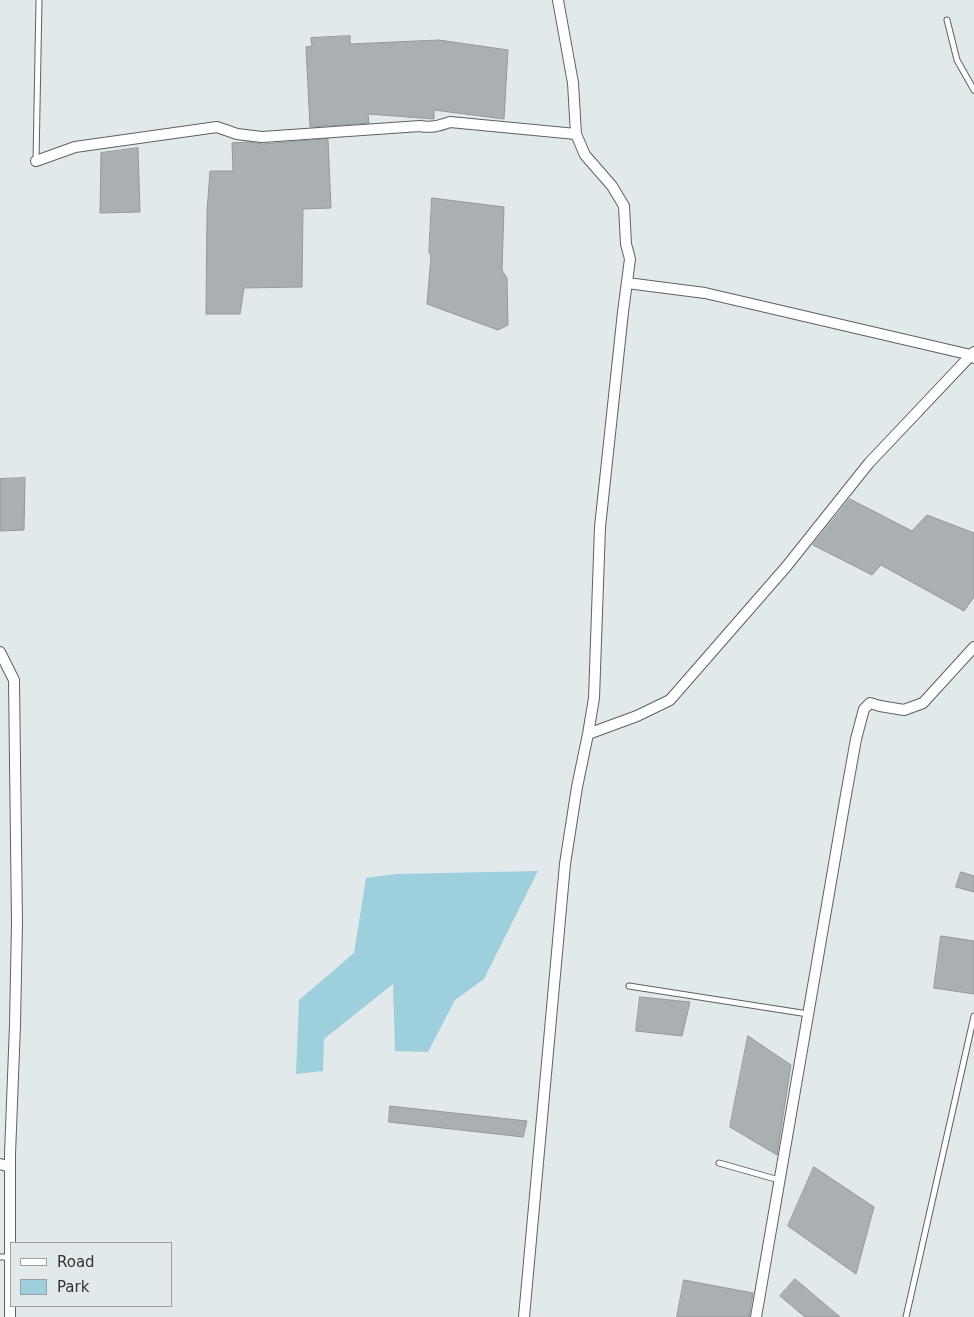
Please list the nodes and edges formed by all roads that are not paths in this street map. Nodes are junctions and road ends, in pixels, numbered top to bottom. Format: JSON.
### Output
{"nodes":[{"id":1,"x":40,"y":0,"type":"edge"},
{"id":2,"x":558,"y":0,"type":"edge"},
{"id":3,"x":947,"y":20,"type":"dead end"},
{"id":4,"x":974,"y":90,"type":"edge"},
{"id":5,"x":576,"y":134,"type":"junction"},
{"id":6,"x":36,"y":161,"type":"joint"},
{"id":7,"x":627,"y":283,"type":"junction"},
{"id":8,"x":973,"y":355,"type":"edge"},
{"id":9,"x":974,"y":647,"type":"edge"},
{"id":10,"x":0,"y":652,"type":"edge"},
{"id":11,"x":588,"y":734,"type":"junction"},
{"id":12,"x":629,"y":986,"type":"dead end"},
{"id":13,"x":808,"y":1014,"type":"junction"},
{"id":14,"x":974,"y":1016,"type":"edge"},
{"id":15,"x":719,"y":1163,"type":"dead end"},
{"id":16,"x":5,"y":1166,"type":"edge"},
{"id":17,"x":780,"y":1180,"type":"junction"},
{"id":18,"x":5,"y":1257,"type":"edge"},
{"id":19,"x":10,"y":1317,"type":"edge"},
{"id":20,"x":524,"y":1317,"type":"edge"},
{"id":21,"x":756,"y":1317,"type":"edge"},
{"id":22,"x":906,"y":1317,"type":"edge"}],
"edges":[{"from":1,"to":6,"type":"lane"},
{"from":2,"to":5,"type":"street"},
{"from":3,"to":4,"type":"lane"},
{"from":5,"to":6,"type":"street"},
{"from":5,"to":7,"type":"street"},
{"from":7,"to":8,"type":"street"},
{"from":7,"to":11,"type":"street"},
{"from":8,"to":11,"type":"street"},
{"from":9,"to":13,"type":"street"},
{"from":10,"to":16,"type":"street"},
{"from":11,"to":20,"type":"street"},
{"from":12,"to":13,"type":"lane"},
{"from":13,"to":17,"type":"street"},
{"from":14,"to":22,"type":"lane"},
{"from":15,"to":17,"type":"lane"},
{"from":16,"to":18,"type":"street"},
{"from":17,"to":21,"type":"street"},
{"from":18,"to":19,"type":"street"}]}
